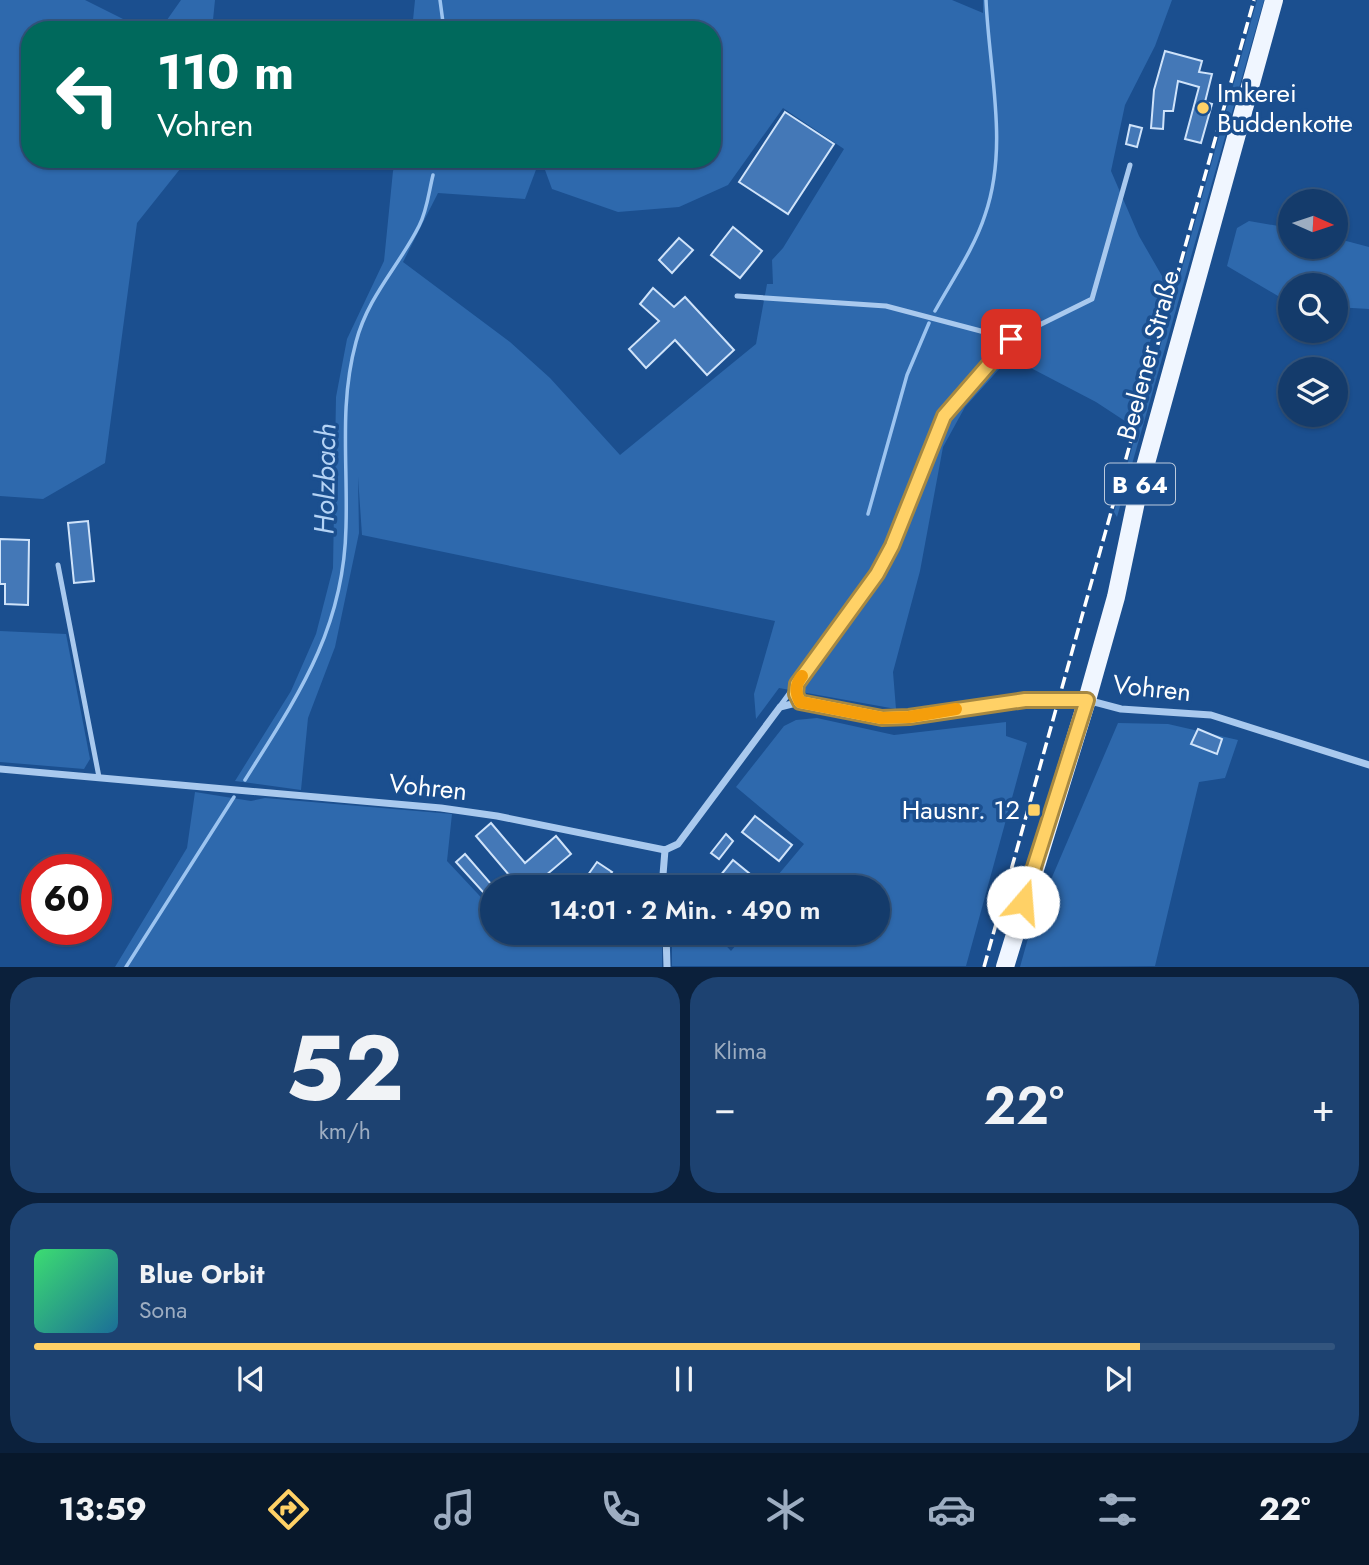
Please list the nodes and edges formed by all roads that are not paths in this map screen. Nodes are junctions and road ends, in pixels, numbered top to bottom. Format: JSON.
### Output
{"nodes":[{"id":1,"x":1274,"y":0,"type":"edge"},
{"id":2,"x":1130,"y":165,"type":"dead end"},
{"id":3,"x":737,"y":296,"type":"dead end"},
{"id":4,"x":1011,"y":339,"type":"junction"},
{"id":5,"x":58,"y":565,"type":"dead end"},
{"id":6,"x":797,"y":684,"type":"junction"},
{"id":7,"x":1087,"y":700,"type":"junction"},
{"id":8,"x":800,"y":702,"type":"junction"},
{"id":9,"x":779,"y":707,"type":"junction"},
{"id":10,"x":1369,"y":765,"type":"edge"},
{"id":11,"x":0,"y":769,"type":"edge"},
{"id":12,"x":99,"y":778,"type":"junction"},
{"id":13,"x":665,"y":850,"type":"junction"},
{"id":14,"x":663,"y":875,"type":"edge"},
{"id":15,"x":666,"y":945,"type":"edge"},
{"id":16,"x":667,"y":967,"type":"edge"},
{"id":17,"x":1005,"y":967,"type":"edge"}],
"edges":[{"from":1,"to":7,"type":"main road","name":"Beelener Straße","number":"B 64"},
{"from":2,"to":4,"type":"lane"},
{"from":3,"to":4,"type":"lane"},
{"from":4,"to":6,"type":"lane"},
{"from":5,"to":12,"type":"lane"},
{"from":6,"to":8,"type":"lane"},
{"from":6,"to":9,"type":"lane"},
{"from":7,"to":8,"type":"street","name":"Vohren"},
{"from":7,"to":10,"type":"street","name":"Vohren"},
{"from":7,"to":17,"type":"main road","name":"Beelener Straße","number":"B 64"},
{"from":8,"to":9,"type":"street","name":"Vohren"},
{"from":9,"to":13,"type":"street"},
{"from":11,"to":12,"type":"street","name":"Vohren"},
{"from":12,"to":13,"type":"street","name":"Vohren"},
{"from":13,"to":14,"type":"street"},
{"from":15,"to":16,"type":"street"}]}
